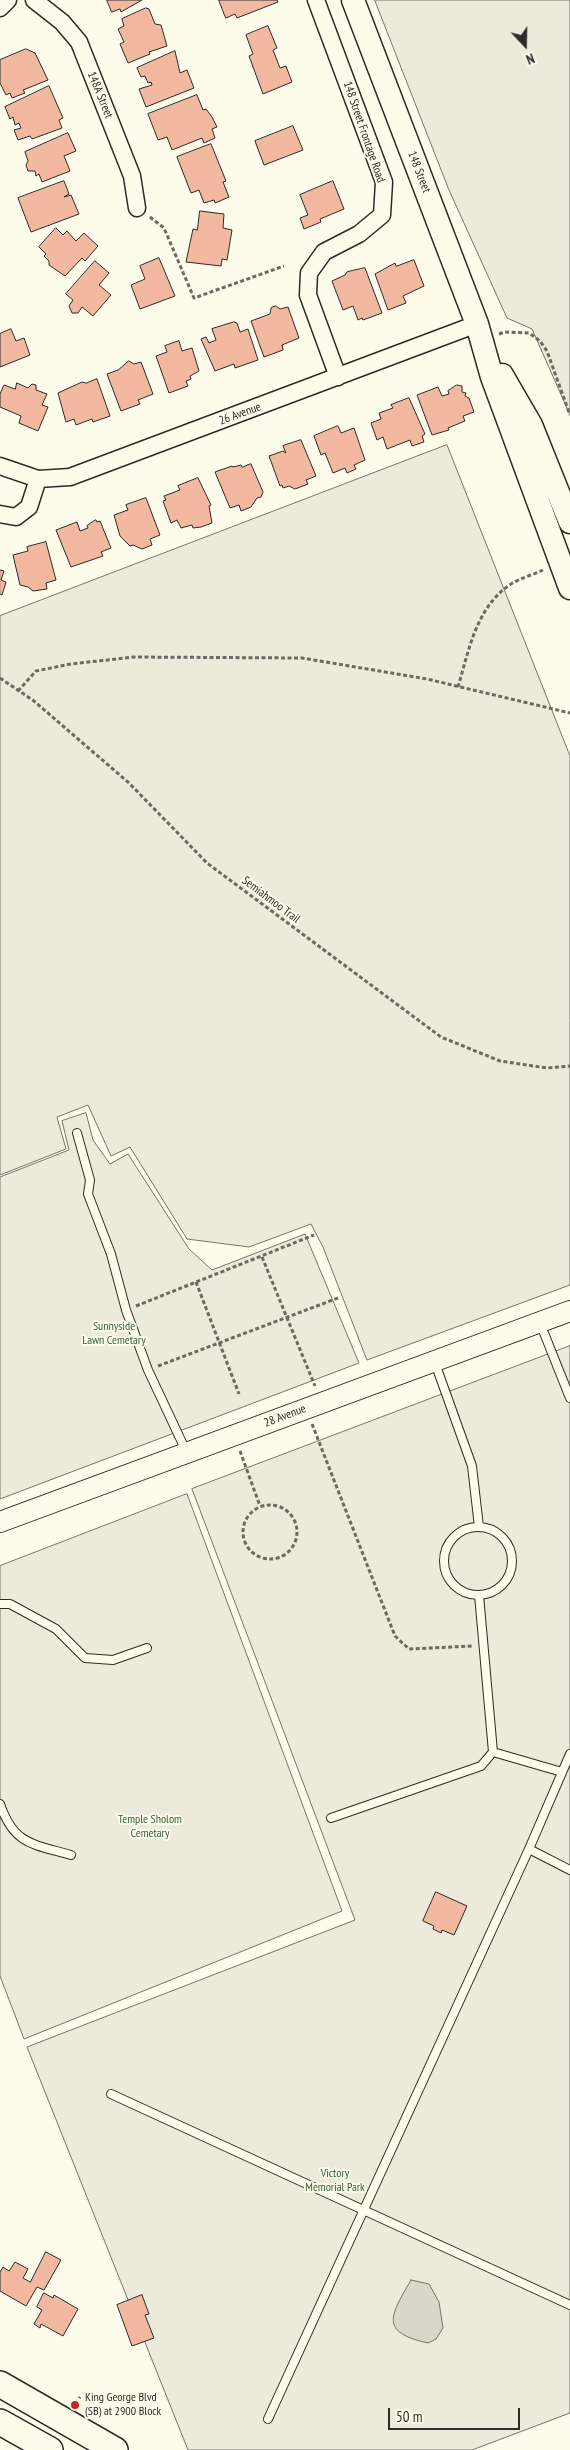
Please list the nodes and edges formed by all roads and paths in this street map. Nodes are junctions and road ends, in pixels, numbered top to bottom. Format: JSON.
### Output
{"nodes":[{"id":1,"x":8,"y":0,"type":"edge"},
{"id":2,"x":34,"y":0,"type":"edge"},
{"id":3,"x":316,"y":0,"type":"edge"},
{"id":4,"x":353,"y":0,"type":"edge"},
{"id":5,"x":0,"y":8,"type":"edge"},
{"id":6,"x":137,"y":208,"type":"joint"},
{"id":7,"x":284,"y":266,"type":"dead end"},
{"id":8,"x":488,"y":333,"type":"junction"},
{"id":9,"x":338,"y":377,"type":"junction"},
{"id":10,"x":570,"y":415,"type":"edge"},
{"id":11,"x":0,"y":466,"type":"edge"},
{"id":12,"x":38,"y":479,"type":"junction"},
{"id":13,"x":0,"y":514,"type":"edge"},
{"id":14,"x":570,"y":522,"type":"edge"},
{"id":15,"x":561,"y":563,"type":"junction"},
{"id":16,"x":570,"y":588,"type":"edge"},
{"id":17,"x":0,"y":678,"type":"edge"},
{"id":18,"x":458,"y":687,"type":"junction"},
{"id":19,"x":18,"y":691,"type":"junction"},
{"id":20,"x":570,"y":713,"type":"edge"},
{"id":21,"x":570,"y":1066,"type":"edge"},
{"id":22,"x":77,"y":1132,"type":"dead end"},
{"id":23,"x":314,"y":1235,"type":"dead end"},
{"id":24,"x":262,"y":1257,"type":"junction"},
{"id":25,"x":196,"y":1282,"type":"junction"},
{"id":26,"x":338,"y":1298,"type":"dead end"},
{"id":27,"x":126,"y":1310,"type":"junction"},
{"id":28,"x":570,"y":1312,"type":"edge"},
{"id":29,"x":286,"y":1319,"type":"junction"},
{"id":30,"x":540,"y":1323,"type":"junction"},
{"id":31,"x":220,"y":1343,"type":"junction"},
{"id":32,"x":434,"y":1360,"type":"junction"},
{"id":33,"x":148,"y":1370,"type":"junction"},
{"id":34,"x":315,"y":1386,"type":"dead end"},
{"id":35,"x":239,"y":1394,"type":"dead end"},
{"id":36,"x":570,"y":1398,"type":"edge"},
{"id":37,"x":311,"y":1421,"type":"dead end"},
{"id":38,"x":239,"y":1448,"type":"dead end"},
{"id":39,"x":186,"y":1453,"type":"junction"},
{"id":40,"x":260,"y":1506,"type":"junction"},
{"id":41,"x":0,"y":1522,"type":"edge"},
{"id":42,"x":479,"y":1527,"type":"junction"},
{"id":43,"x":479,"y":1595,"type":"junction"},
{"id":44,"x":0,"y":1604,"type":"edge"},
{"id":45,"x":483,"y":1645,"type":"junction"},
{"id":46,"x":147,"y":1648,"type":"dead end"},
{"id":47,"x":493,"y":1752,"type":"junction"},
{"id":48,"x":570,"y":1754,"type":"edge"},
{"id":49,"x":562,"y":1772,"type":"junction"},
{"id":50,"x":0,"y":1804,"type":"edge"},
{"id":51,"x":331,"y":1818,"type":"dead end"},
{"id":52,"x":529,"y":1849,"type":"junction"},
{"id":53,"x":71,"y":1855,"type":"dead end"},
{"id":54,"x":570,"y":1870,"type":"edge"},
{"id":55,"x":112,"y":2094,"type":"dead end"},
{"id":56,"x":363,"y":2210,"type":"junction"},
{"id":57,"x":570,"y":2305,"type":"edge"},
{"id":58,"x":0,"y":2384,"type":"edge"},
{"id":59,"x":80,"y":2397,"type":"dead end"},
{"id":60,"x":0,"y":2402,"type":"edge"},
{"id":61,"x":75,"y":2405,"type":"dead end"},
{"id":62,"x":268,"y":2420,"type":"dead end"},
{"id":63,"x":0,"y":2422,"type":"edge"},
{"id":64,"x":50,"y":2450,"type":"edge"},
{"id":65,"x":84,"y":2450,"type":"edge"},
{"id":66,"x":115,"y":2450,"type":"edge"}],
"edges":[{"from":1,"to":5,"type":"street"},
{"from":2,"to":6,"type":"street","name":"148A Street"},
{"from":3,"to":9,"type":"street","name":"148 Street Frontage Road"},
{"from":4,"to":8,"type":"main road","name":"148 Street"},
{"from":6,"to":7,"type":"path"},
{"from":8,"to":9,"type":"street","name":"26 Avenue"},
{"from":8,"to":10,"type":"path"},
{"from":8,"to":14,"type":"main road","name":"148 Street"},
{"from":8,"to":15,"type":"main road","name":"148 Street"},
{"from":9,"to":12,"type":"street","name":"26 Avenue"},
{"from":11,"to":12,"type":"street","name":"26 Avenue"},
{"from":12,"to":13,"type":"street"},
{"from":15,"to":16,"type":"main road","name":"148 Street"},
{"from":15,"to":18,"type":"path"},
{"from":17,"to":19,"type":"path","name":"Semiahmoo Trail"},
{"from":18,"to":19,"type":"path"},
{"from":18,"to":20,"type":"path"},
{"from":19,"to":21,"type":"path","name":"Semiahmoo Trail"},
{"from":22,"to":27,"type":"lane"},
{"from":23,"to":24,"type":"path"},
{"from":24,"to":25,"type":"path"},
{"from":24,"to":29,"type":"path"},
{"from":25,"to":27,"type":"path"},
{"from":25,"to":31,"type":"path"},
{"from":26,"to":29,"type":"path"},
{"from":27,"to":33,"type":"lane"},
{"from":28,"to":30,"type":"street","name":"28 Avenue"},
{"from":29,"to":31,"type":"path"},
{"from":29,"to":34,"type":"path"},
{"from":30,"to":32,"type":"street","name":"28 Avenue"},
{"from":30,"to":36,"type":"lane"},
{"from":31,"to":33,"type":"path"},
{"from":31,"to":35,"type":"path"},
{"from":32,"to":39,"type":"street","name":"28 Avenue"},
{"from":32,"to":42,"type":"lane"},
{"from":33,"to":39,"type":"lane"},
{"from":37,"to":45,"type":"path"},
{"from":38,"to":40,"type":"path"},
{"from":39,"to":41,"type":"street","name":"28 Avenue"},
{"from":40,"to":40,"type":"path"},
{"from":42,"to":43,"type":"lane"},
{"from":42,"to":43,"type":"lane"},
{"from":43,"to":45,"type":"lane"},
{"from":44,"to":46,"type":"lane"},
{"from":45,"to":47,"type":"lane"},
{"from":47,"to":49,"type":"lane"},
{"from":47,"to":51,"type":"lane"},
{"from":48,"to":49,"type":"lane"},
{"from":49,"to":52,"type":"lane"},
{"from":50,"to":53,"type":"lane"},
{"from":52,"to":54,"type":"lane"},
{"from":52,"to":56,"type":"lane"},
{"from":55,"to":56,"type":"lane"},
{"from":56,"to":57,"type":"lane"},
{"from":56,"to":62,"type":"lane"},
{"from":58,"to":66,"type":"main road"},
{"from":59,"to":61,"type":"path"},
{"from":60,"to":65,"type":"main road"},
{"from":63,"to":64,"type":"main road"}]}
